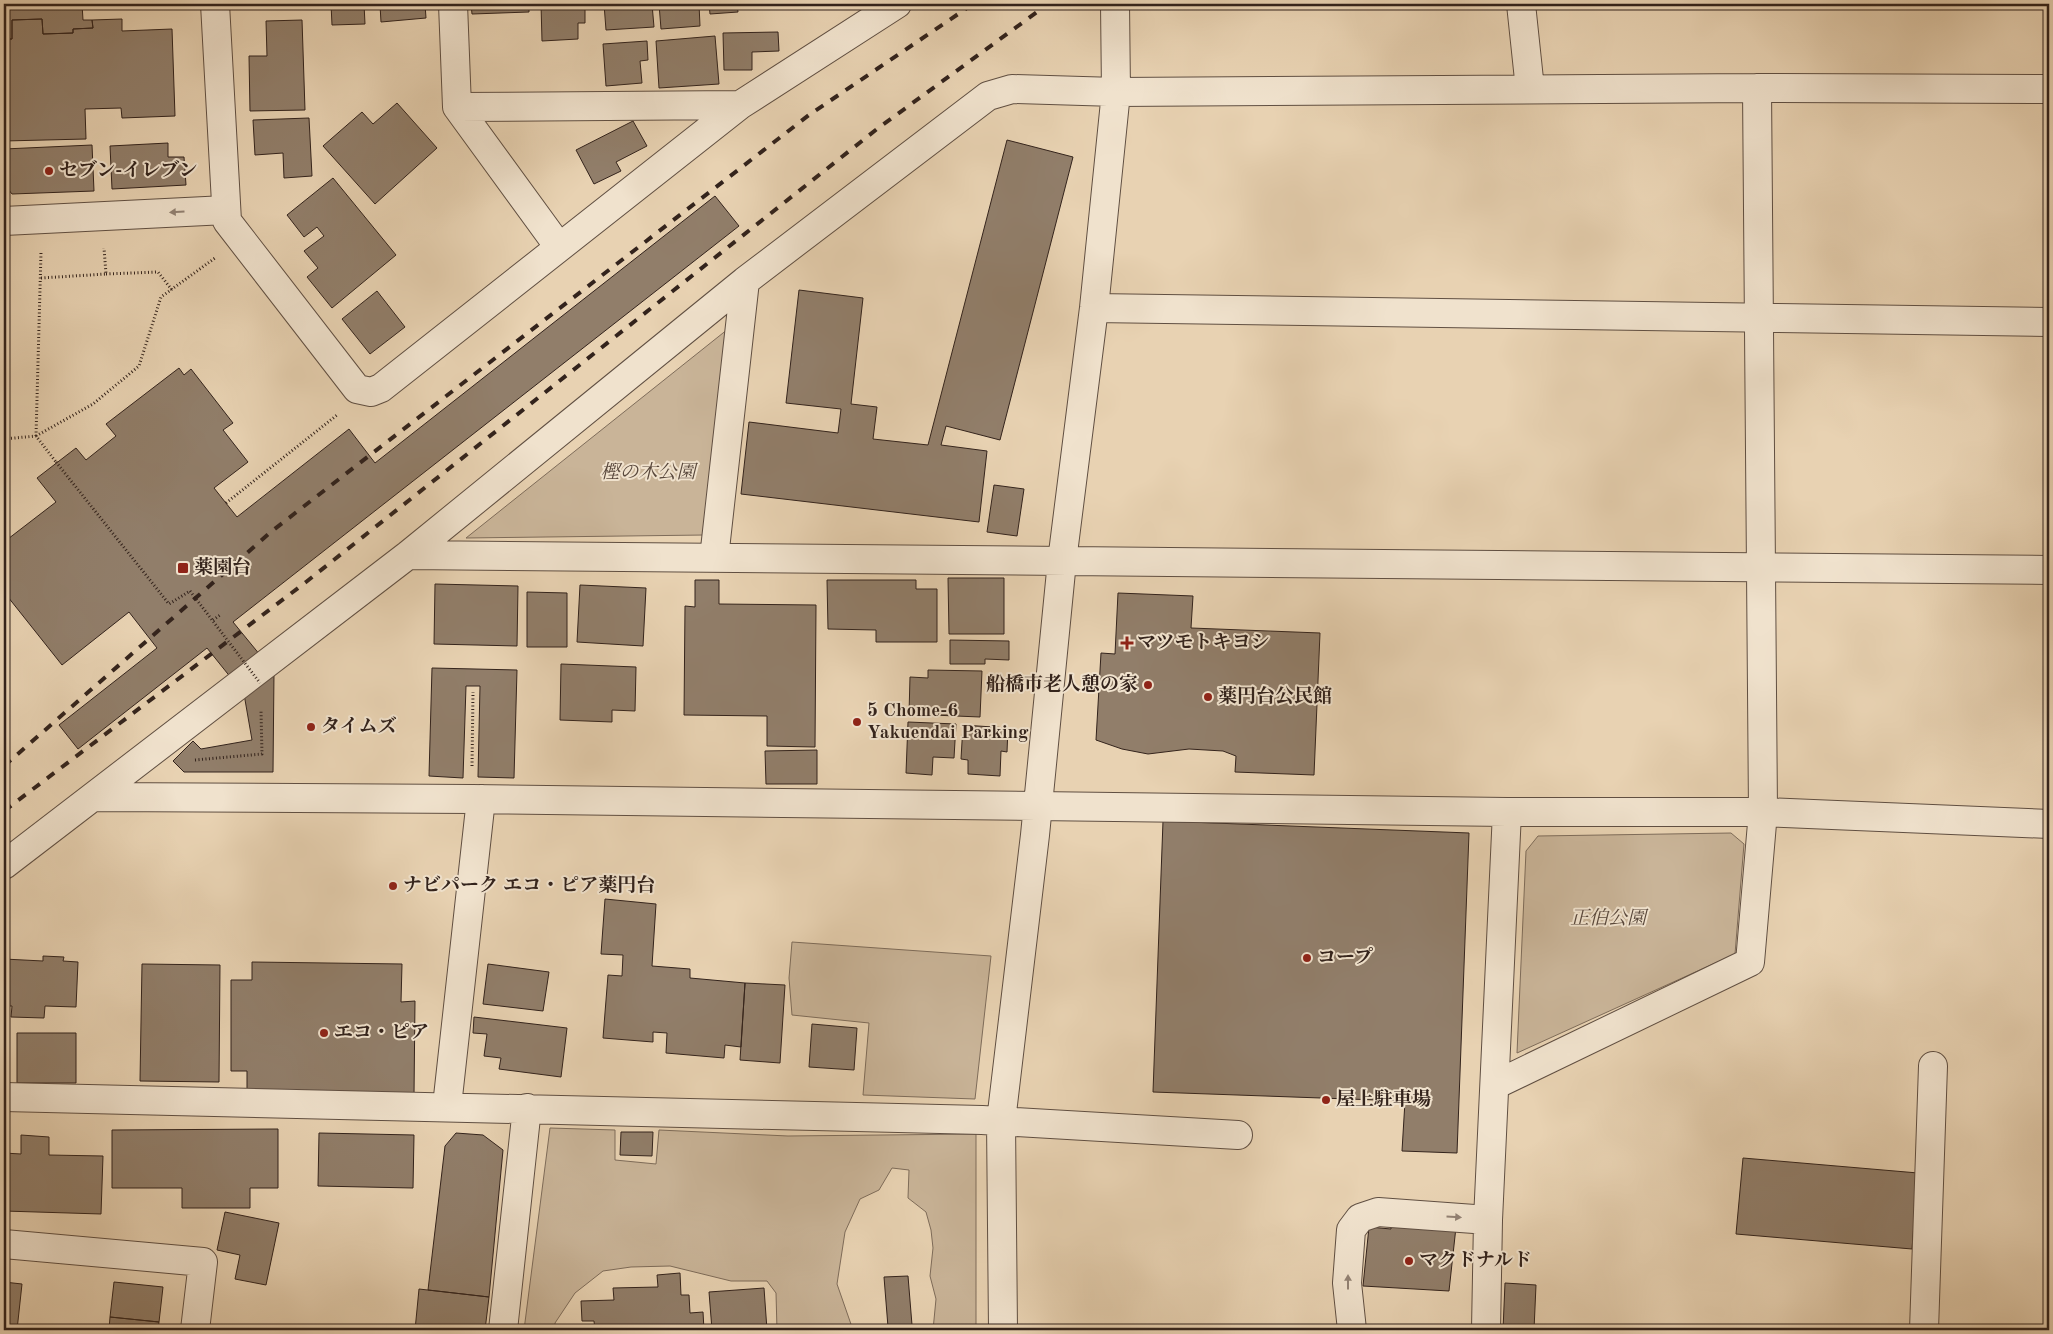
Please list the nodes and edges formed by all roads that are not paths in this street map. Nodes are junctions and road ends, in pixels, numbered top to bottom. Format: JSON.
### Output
{"nodes":[{"id":1,"x":215,"y":4,"type":"edge"},
{"id":2,"x":452,"y":4,"type":"edge"},
{"id":3,"x":1115,"y":4,"type":"edge"},
{"id":4,"x":1521,"y":4,"type":"edge"},
{"id":5,"x":884,"y":8,"type":"edge"},
{"id":6,"x":1757,"y":88,"type":"junction"},
{"id":7,"x":1530,"y":89,"type":"junction"},
{"id":8,"x":2049,"y":89,"type":"edge"},
{"id":9,"x":1116,"y":92,"type":"junction"},
{"id":10,"x":740,"y":105,"type":"junction"},
{"id":11,"x":457,"y":107,"type":"junction"},
{"id":12,"x":226,"y":210,"type":"junction"},
{"id":13,"x":4,"y":221,"type":"edge"},
{"id":14,"x":559,"y":247,"type":"junction"},
{"id":15,"x":745,"y":280,"type":"junction"},
{"id":16,"x":1094,"y":308,"type":"junction"},
{"id":17,"x":1759,"y":318,"type":"junction"},
{"id":18,"x":2049,"y":322,"type":"edge"},
{"id":19,"x":408,"y":555,"type":"junction"},
{"id":20,"x":714,"y":558,"type":"junction"},
{"id":21,"x":1062,"y":561,"type":"junction"},
{"id":22,"x":1761,"y":568,"type":"junction"},
{"id":23,"x":2049,"y":570,"type":"edge"},
{"id":24,"x":94,"y":797,"type":"junction"},
{"id":25,"x":476,"y":799,"type":"junction"},
{"id":26,"x":1038,"y":805,"type":"junction"},
{"id":27,"x":1507,"y":812,"type":"junction"},
{"id":28,"x":1763,"y":812,"type":"junction"},
{"id":29,"x":2049,"y":824,"type":"edge"},
{"id":30,"x":4,"y":865,"type":"edge"},
{"id":31,"x":1933,"y":1066,"type":"dead end"},
{"id":32,"x":1495,"y":1085,"type":"junction"},
{"id":33,"x":4,"y":1097,"type":"edge"},
{"id":34,"x":447,"y":1106,"type":"junction"},
{"id":35,"x":526,"y":1108,"type":"junction"},
{"id":36,"x":1001,"y":1121,"type":"junction"},
{"id":37,"x":1238,"y":1135,"type":"dead end"},
{"id":38,"x":1488,"y":1220,"type":"junction"},
{"id":39,"x":4,"y":1244,"type":"edge"},
{"id":40,"x":195,"y":1330,"type":"edge"},
{"id":41,"x":503,"y":1330,"type":"edge"},
{"id":42,"x":1003,"y":1330,"type":"edge"},
{"id":43,"x":1352,"y":1330,"type":"edge"},
{"id":44,"x":1486,"y":1330,"type":"edge"},
{"id":45,"x":1924,"y":1330,"type":"edge"}],
"edges":[{"from":1,"to":12,"type":"street"},
{"from":2,"to":11,"type":"street"},
{"from":3,"to":9,"type":"street"},
{"from":4,"to":7,"type":"street"},
{"from":5,"to":10,"type":"street"},
{"from":6,"to":7,"type":"street"},
{"from":6,"to":8,"type":"street"},
{"from":6,"to":17,"type":"street"},
{"from":7,"to":9,"type":"street"},
{"from":9,"to":15,"type":"street"},
{"from":9,"to":16,"type":"street"},
{"from":10,"to":11,"type":"street"},
{"from":10,"to":14,"type":"street"},
{"from":11,"to":14,"type":"street"},
{"from":12,"to":13,"type":"street","one_way":true},
{"from":12,"to":14,"type":"street"},
{"from":15,"to":19,"type":"street"},
{"from":15,"to":20,"type":"street"},
{"from":16,"to":17,"type":"street"},
{"from":16,"to":21,"type":"street"},
{"from":17,"to":18,"type":"street"},
{"from":17,"to":22,"type":"street"},
{"from":19,"to":20,"type":"street"},
{"from":19,"to":24,"type":"street"},
{"from":20,"to":21,"type":"street"},
{"from":21,"to":22,"type":"street"},
{"from":21,"to":26,"type":"street"},
{"from":22,"to":23,"type":"street"},
{"from":22,"to":28,"type":"street"},
{"from":24,"to":25,"type":"street"},
{"from":24,"to":30,"type":"street"},
{"from":25,"to":26,"type":"street"},
{"from":25,"to":34,"type":"street"},
{"from":26,"to":27,"type":"street"},
{"from":26,"to":36,"type":"street"},
{"from":27,"to":28,"type":"street"},
{"from":27,"to":32,"type":"street"},
{"from":28,"to":29,"type":"street"},
{"from":28,"to":32,"type":"street"},
{"from":31,"to":45,"type":"street"},
{"from":32,"to":38,"type":"street"},
{"from":33,"to":34,"type":"street"},
{"from":34,"to":35,"type":"street"},
{"from":35,"to":36,"type":"street"},
{"from":35,"to":41,"type":"street"},
{"from":36,"to":37,"type":"street"},
{"from":36,"to":42,"type":"street"},
{"from":43,"to":38,"type":"street","one_way":true},
{"from":38,"to":44,"type":"street"},
{"from":39,"to":40,"type":"street"}]}
